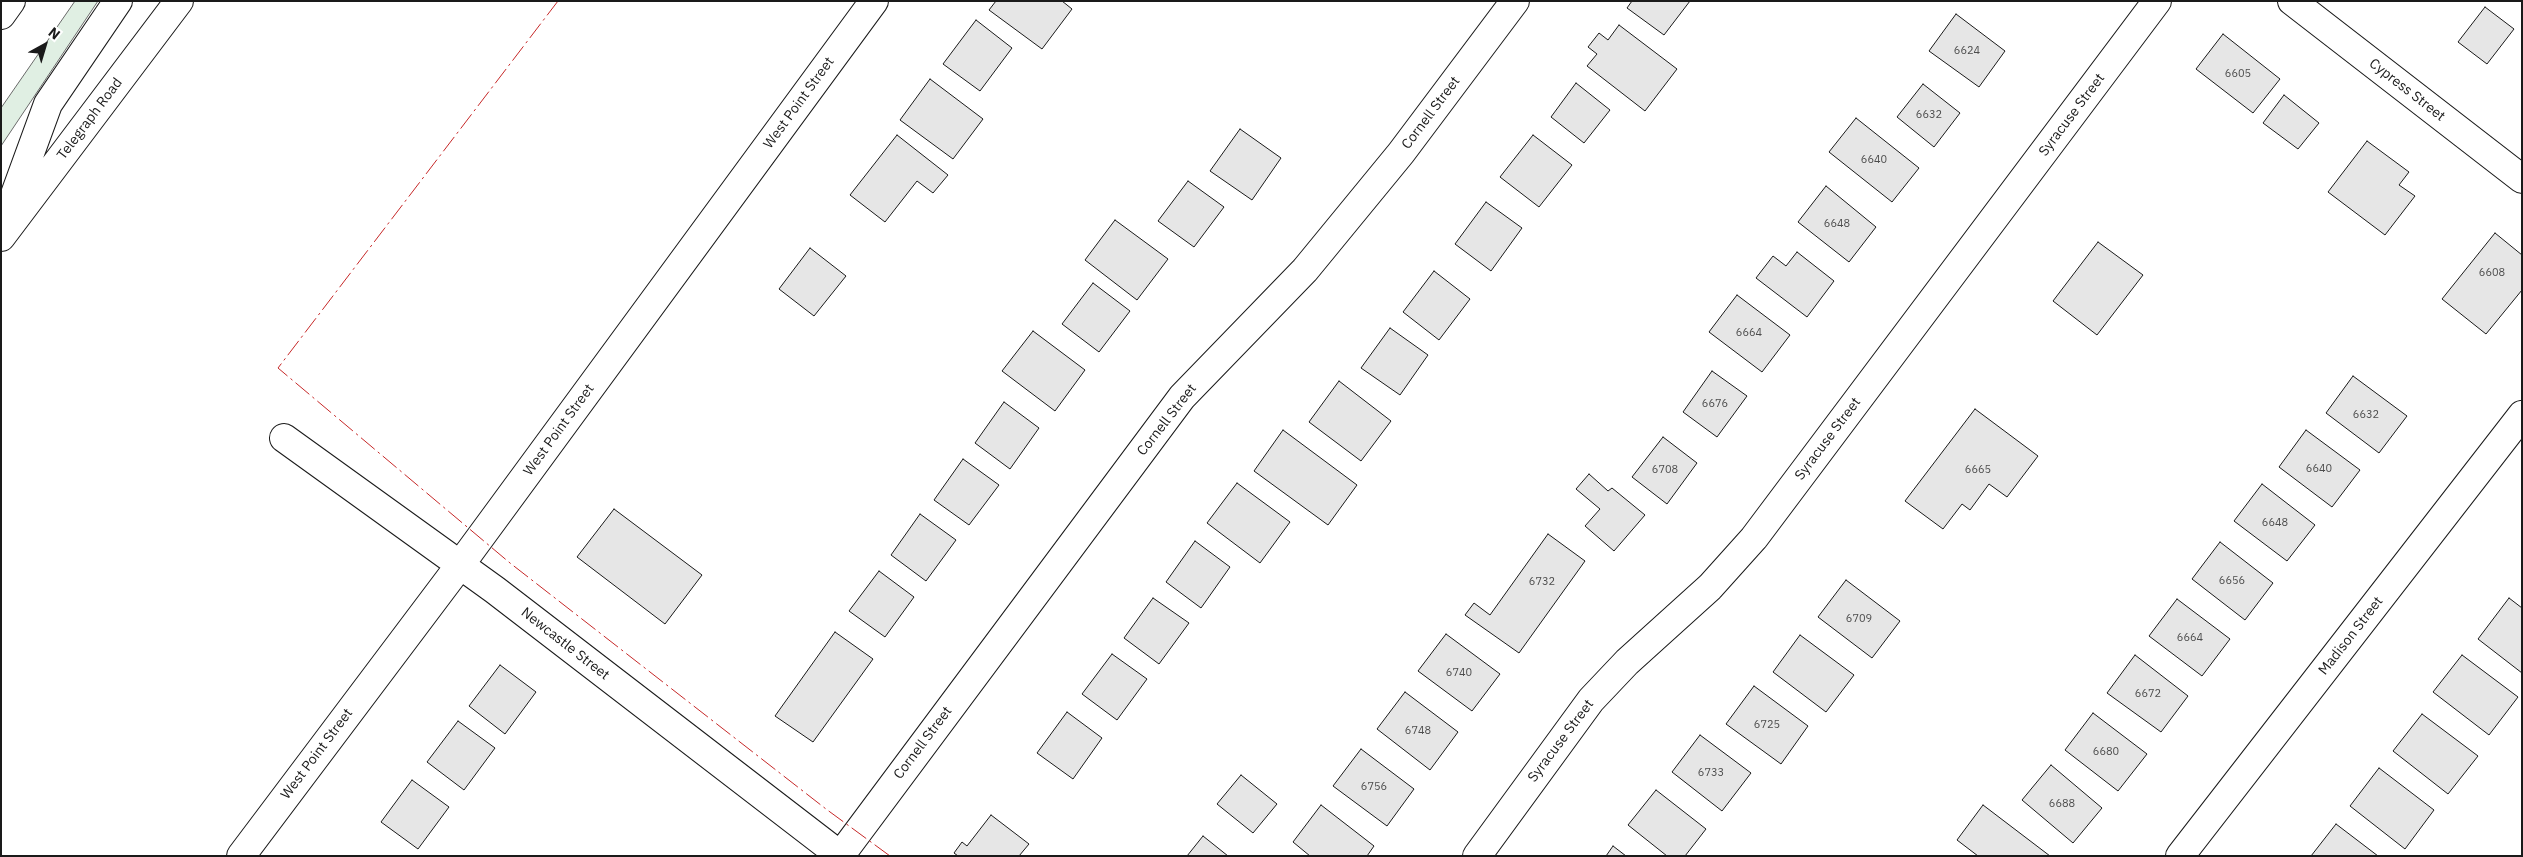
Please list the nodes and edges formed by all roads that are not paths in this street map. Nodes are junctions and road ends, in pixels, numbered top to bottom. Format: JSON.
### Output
{"nodes":[{"id":1,"x":11,"y":1,"type":"edge"},
{"id":2,"x":118,"y":1,"type":"edge"},
{"id":3,"x":179,"y":1,"type":"edge"},
{"id":4,"x":874,"y":1,"type":"edge"},
{"id":5,"x":1515,"y":1,"type":"edge"},
{"id":6,"x":2157,"y":1,"type":"edge"},
{"id":7,"x":2292,"y":1,"type":"edge"},
{"id":8,"x":1,"y":15,"type":"edge"},
{"id":9,"x":2522,"y":179,"type":"edge"},
{"id":10,"x":1,"y":232,"type":"edge"},
{"id":11,"x":1,"y":237,"type":"edge"},
{"id":12,"x":2522,"y":416,"type":"edge"},
{"id":13,"x":284,"y":438,"type":"dead end"},
{"id":14,"x":460,"y":565,"type":"junction"},
{"id":15,"x":241,"y":856,"type":"edge"},
{"id":16,"x":840,"y":856,"type":"edge"},
{"id":17,"x":1477,"y":856,"type":"edge"},
{"id":18,"x":2180,"y":856,"type":"edge"}],
"edges":[{"from":1,"to":8,"type":"main road"},
{"from":2,"to":10,"type":"main road"},
{"from":3,"to":11,"type":"main road","name":"Telegraph Road"},
{"from":4,"to":14,"type":"main road","name":"West Point Street"},
{"from":5,"to":16,"type":"main road","name":"Cornell Street"},
{"from":6,"to":17,"type":"main road","name":"Syracuse Street"},
{"from":7,"to":9,"type":"main road","name":"Cypress Street"},
{"from":12,"to":18,"type":"main road","name":"Madison Street"},
{"from":13,"to":14,"type":"main road","name":"Newcastle Street"},
{"from":14,"to":15,"type":"main road","name":"West Point Street"},
{"from":14,"to":16,"type":"main road","name":"Newcastle Street"}]}
